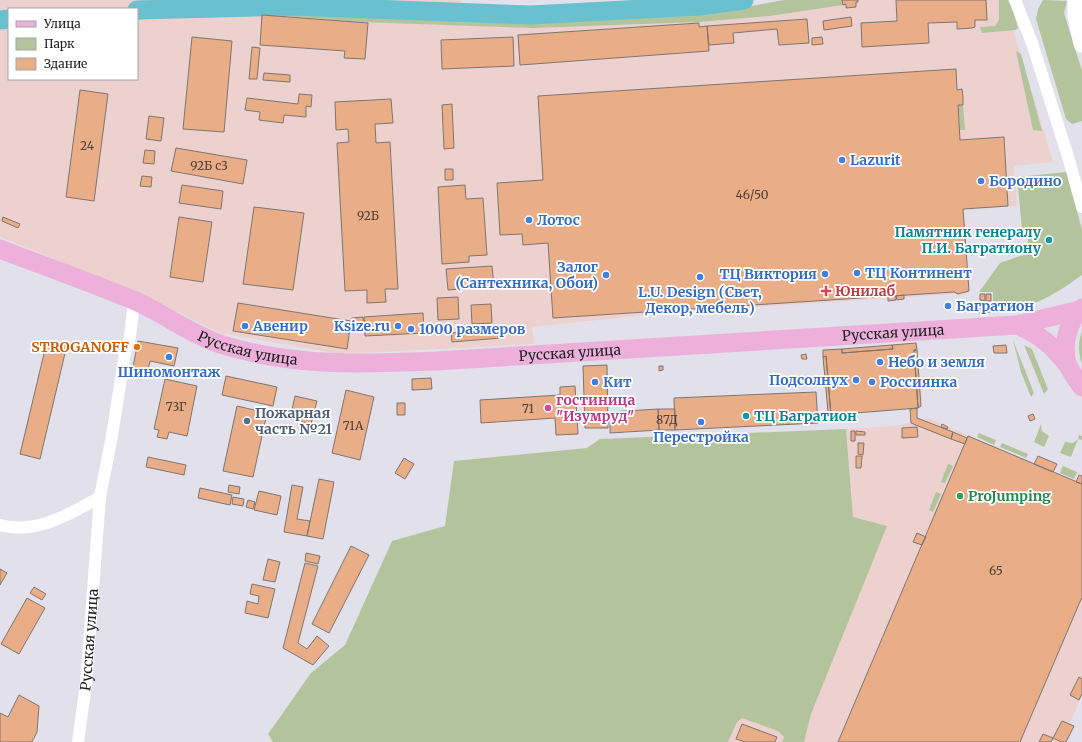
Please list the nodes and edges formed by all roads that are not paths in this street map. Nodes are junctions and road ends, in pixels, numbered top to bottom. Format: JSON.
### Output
{"nodes":[{"id":1,"x":1015,"y":0,"type":"edge"},
{"id":2,"x":1076,"y":0,"type":"edge"},
{"id":3,"x":1082,"y":44,"type":"edge"},
{"id":4,"x":1082,"y":207,"type":"edge"},
{"id":5,"x":0,"y":249,"type":"edge"},
{"id":6,"x":134,"y":301,"type":"junction"},
{"id":7,"x":1081,"y":309,"type":"edge"},
{"id":8,"x":1017,"y":325,"type":"junction"},
{"id":9,"x":1067,"y":364,"type":"junction"},
{"id":10,"x":1082,"y":387,"type":"edge"},
{"id":11,"x":100,"y":497,"type":"junction"},
{"id":12,"x":0,"y":525,"type":"edge"},
{"id":13,"x":78,"y":742,"type":"edge"}],
"edges":[{"from":1,"to":4,"type":"street"},
{"from":2,"to":3,"type":"main road"},
{"from":5,"to":6,"type":"main road","name":"Русская улица"},
{"from":6,"to":8,"type":"main road","name":"Русская улица"},
{"from":6,"to":11,"type":"street","name":"Русская улица"},
{"from":7,"to":8,"type":"main road","name":"Русская улица"},
{"from":7,"to":9,"type":"main road"},
{"from":8,"to":9,"type":"main road","name":"Русская улица"},
{"from":9,"to":10,"type":"main road","name":"Русская улица"},
{"from":11,"to":12,"type":"street"},
{"from":11,"to":13,"type":"street","name":"Русская улица"}]}
